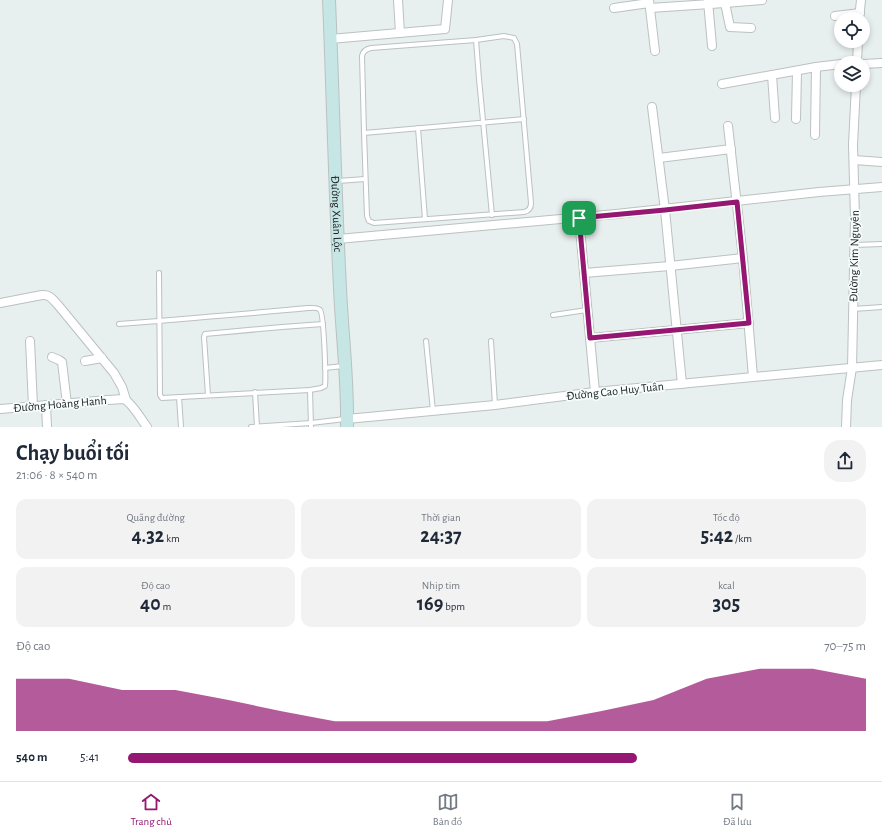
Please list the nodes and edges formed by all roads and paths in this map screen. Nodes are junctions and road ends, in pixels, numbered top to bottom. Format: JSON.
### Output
{"nodes":[{"id":1,"x":329,"y":0,"type":"edge"},
{"id":2,"x":398,"y":0,"type":"edge"},
{"id":3,"x":448,"y":0,"type":"edge"},
{"id":4,"x":762,"y":0,"type":"edge"},
{"id":5,"x":861,"y":0,"type":"edge"},
{"id":6,"x":708,"y":2,"type":"edge"},
{"id":7,"x":725,"y":3,"type":"junction"},
{"id":8,"x":649,"y":4,"type":"edge"},
{"id":9,"x":614,"y":8,"type":"dead end"},
{"id":10,"x":860,"y":12,"type":"edge"},
{"id":11,"x":751,"y":28,"type":"dead end"},
{"id":12,"x":400,"y":33,"type":"junction"},
{"id":13,"x":330,"y":39,"type":"junction"},
{"id":14,"x":476,"y":40,"type":"junction"},
{"id":15,"x":712,"y":46,"type":"dead end"},
{"id":16,"x":655,"y":51,"type":"dead end"},
{"id":17,"x":870,"y":63,"type":"edge"},
{"id":18,"x":882,"y":63,"type":"edge"},
{"id":19,"x":834,"y":65,"type":"edge"},
{"id":20,"x":816,"y":67,"type":"junction"},
{"id":21,"x":796,"y":71,"type":"junction"},
{"id":22,"x":772,"y":75,"type":"junction"},
{"id":23,"x":722,"y":84,"type":"dead end"},
{"id":24,"x":856,"y":92,"type":"edge"},
{"id":25,"x":652,"y":107,"type":"dead end"},
{"id":26,"x":775,"y":118,"type":"dead end"},
{"id":27,"x":524,"y":119,"type":"junction"},
{"id":28,"x":796,"y":119,"type":"dead end"},
{"id":29,"x":483,"y":122,"type":"junction"},
{"id":30,"x":728,"y":126,"type":"dead end"},
{"id":31,"x":418,"y":128,"type":"junction"},
{"id":32,"x":364,"y":133,"type":"junction"},
{"id":33,"x":815,"y":134,"type":"dead end"},
{"id":34,"x":731,"y":149,"type":"junction"},
{"id":35,"x":659,"y":158,"type":"junction"},
{"id":36,"x":854,"y":160,"type":"junction"},
{"id":37,"x":882,"y":162,"type":"edge"},
{"id":38,"x":365,"y":179,"type":"junction"},
{"id":39,"x":335,"y":181,"type":"junction"},
{"id":40,"x":882,"y":187,"type":"edge"},
{"id":41,"x":854,"y":190,"type":"junction"},
{"id":42,"x":737,"y":202,"type":"junction"},
{"id":43,"x":665,"y":210,"type":"junction"},
{"id":44,"x":492,"y":215,"type":"junction"},
{"id":45,"x":579,"y":218,"type":"junction"},
{"id":46,"x":425,"y":220,"type":"junction"},
{"id":47,"x":338,"y":239,"type":"junction"},
{"id":48,"x":882,"y":244,"type":"edge"},
{"id":49,"x":854,"y":245,"type":"junction"},
{"id":50,"x":743,"y":258,"type":"junction"},
{"id":51,"x":670,"y":266,"type":"junction"},
{"id":52,"x":159,"y":273,"type":"dead end"},
{"id":53,"x":584,"y":273,"type":"junction"},
{"id":54,"x":0,"y":304,"type":"edge"},
{"id":55,"x":882,"y":307,"type":"edge"},
{"id":56,"x":853,"y":309,"type":"junction"},
{"id":57,"x":588,"y":310,"type":"junction"},
{"id":58,"x":552,"y":315,"type":"dead end"},
{"id":59,"x":159,"y":321,"type":"junction"},
{"id":60,"x":749,"y":323,"type":"junction"},
{"id":61,"x":119,"y":324,"type":"dead end"},
{"id":62,"x":323,"y":324,"type":"junction"},
{"id":63,"x":676,"y":330,"type":"junction"},
{"id":64,"x":590,"y":338,"type":"junction"},
{"id":65,"x":30,"y":341,"type":"dead end"},
{"id":66,"x":426,"y":341,"type":"dead end"},
{"id":67,"x":491,"y":341,"type":"dead end"},
{"id":68,"x":52,"y":357,"type":"dead end"},
{"id":69,"x":102,"y":358,"type":"junction"},
{"id":70,"x":85,"y":361,"type":"dead end"},
{"id":71,"x":882,"y":365,"type":"edge"},
{"id":72,"x":345,"y":366,"type":"junction"},
{"id":73,"x":325,"y":368,"type":"junction"},
{"id":74,"x":852,"y":368,"type":"junction"},
{"id":75,"x":753,"y":377,"type":"junction"},
{"id":76,"x":682,"y":384,"type":"junction"},
{"id":77,"x":310,"y":390,"type":"junction"},
{"id":78,"x":255,"y":392,"type":"junction"},
{"id":79,"x":595,"y":392,"type":"junction"},
{"id":80,"x":208,"y":395,"type":"junction"},
{"id":81,"x":179,"y":397,"type":"junction"},
{"id":82,"x":123,"y":400,"type":"junction"},
{"id":83,"x":67,"y":404,"type":"junction"},
{"id":84,"x":495,"y":404,"type":"junction"},
{"id":85,"x":46,"y":405,"type":"junction"},
{"id":86,"x":33,"y":406,"type":"junction"},
{"id":87,"x":0,"y":409,"type":"edge"},
{"id":88,"x":433,"y":410,"type":"junction"},
{"id":89,"x":347,"y":423,"type":"edge"},
{"id":90,"x":311,"y":425,"type":"edge"},
{"id":91,"x":47,"y":427,"type":"edge"},
{"id":92,"x":147,"y":427,"type":"edge"},
{"id":93,"x":181,"y":427,"type":"edge"},
{"id":94,"x":251,"y":427,"type":"edge"},
{"id":95,"x":257,"y":427,"type":"edge"},
{"id":96,"x":846,"y":427,"type":"edge"}],
"edges":[{"from":1,"to":13,"type":"street","name":"Đường Xuân Lộc"},
{"from":2,"to":12,"type":"street"},
{"from":3,"to":12,"type":"street"},
{"from":4,"to":7,"type":"street"},
{"from":5,"to":10,"type":"street"},
{"from":6,"to":7,"type":"street"},
{"from":6,"to":8,"type":"street"},
{"from":6,"to":15,"type":"street"},
{"from":7,"to":11,"type":"street"},
{"from":8,"to":9,"type":"street"},
{"from":8,"to":16,"type":"street"},
{"from":12,"to":13,"type":"street"},
{"from":13,"to":39,"type":"street","name":"Đường Xuân Lộc"},
{"from":14,"to":27,"type":"lane"},
{"from":14,"to":29,"type":"lane"},
{"from":14,"to":32,"type":"lane"},
{"from":17,"to":18,"type":"street"},
{"from":19,"to":20,"type":"street"},
{"from":20,"to":21,"type":"street"},
{"from":20,"to":33,"type":"street"},
{"from":21,"to":22,"type":"street"},
{"from":21,"to":28,"type":"street"},
{"from":22,"to":23,"type":"street"},
{"from":22,"to":26,"type":"street"},
{"from":24,"to":36,"type":"street","name":"Đường Kim Nguyên"},
{"from":25,"to":35,"type":"street"},
{"from":27,"to":29,"type":"lane"},
{"from":27,"to":44,"type":"lane"},
{"from":29,"to":31,"type":"lane"},
{"from":29,"to":44,"type":"lane"},
{"from":30,"to":34,"type":"street"},
{"from":31,"to":32,"type":"lane"},
{"from":31,"to":46,"type":"lane"},
{"from":32,"to":38,"type":"lane"},
{"from":34,"to":35,"type":"street"},
{"from":34,"to":42,"type":"street"},
{"from":35,"to":43,"type":"street"},
{"from":36,"to":37,"type":"street"},
{"from":36,"to":41,"type":"street","name":"Đường Kim Nguyên"},
{"from":38,"to":39,"type":"lane"},
{"from":38,"to":46,"type":"lane"},
{"from":39,"to":47,"type":"street","name":"Đường Xuân Lộc"},
{"from":40,"to":41,"type":"street"},
{"from":41,"to":42,"type":"street"},
{"from":41,"to":49,"type":"street","name":"Đường Kim Nguyên"},
{"from":42,"to":43,"type":"street"},
{"from":42,"to":50,"type":"street"},
{"from":43,"to":45,"type":"street"},
{"from":43,"to":51,"type":"street"},
{"from":44,"to":46,"type":"lane"},
{"from":45,"to":47,"type":"street"},
{"from":45,"to":53,"type":"street"},
{"from":47,"to":72,"type":"street","name":"Đường Xuân Lộc"},
{"from":48,"to":49,"type":"lane"},
{"from":49,"to":56,"type":"street","name":"Đường Kim Nguyên"},
{"from":50,"to":51,"type":"street"},
{"from":50,"to":60,"type":"street"},
{"from":51,"to":53,"type":"street"},
{"from":51,"to":63,"type":"street"},
{"from":52,"to":59,"type":"lane"},
{"from":53,"to":57,"type":"street"},
{"from":54,"to":69,"type":"street"},
{"from":55,"to":56,"type":"lane"},
{"from":56,"to":74,"type":"street","name":"Đường Kim Nguyên"},
{"from":57,"to":58,"type":"lane"},
{"from":57,"to":64,"type":"street"},
{"from":59,"to":61,"type":"lane"},
{"from":59,"to":62,"type":"lane"},
{"from":59,"to":81,"type":"lane"},
{"from":60,"to":63,"type":"street"},
{"from":60,"to":75,"type":"street"},
{"from":62,"to":73,"type":"lane"},
{"from":62,"to":80,"type":"lane"},
{"from":63,"to":64,"type":"street"},
{"from":63,"to":76,"type":"street"},
{"from":64,"to":79,"type":"street"},
{"from":65,"to":86,"type":"street"},
{"from":66,"to":88,"type":"lane"},
{"from":67,"to":84,"type":"lane"},
{"from":68,"to":83,"type":"street"},
{"from":69,"to":70,"type":"street"},
{"from":69,"to":82,"type":"street"},
{"from":71,"to":74,"type":"street","name":"Đường Cao Huy Tuân"},
{"from":72,"to":73,"type":"lane"},
{"from":72,"to":89,"type":"street","name":"Đường Xuân Lộc"},
{"from":73,"to":77,"type":"lane"},
{"from":74,"to":75,"type":"street","name":"Đường Cao Huy Tuân"},
{"from":74,"to":96,"type":"street","name":"Đường Kim Nguyên"},
{"from":75,"to":76,"type":"street","name":"Đường Cao Huy Tuân"},
{"from":76,"to":79,"type":"street","name":"Đường Cao Huy Tuân"},
{"from":77,"to":78,"type":"lane"},
{"from":77,"to":90,"type":"lane"},
{"from":78,"to":80,"type":"lane"},
{"from":78,"to":95,"type":"lane"},
{"from":79,"to":84,"type":"street","name":"Đường Cao Huy Tuân"},
{"from":80,"to":81,"type":"lane"},
{"from":81,"to":93,"type":"lane"},
{"from":82,"to":83,"type":"street","name":"Đường Hoàng Hanh"},
{"from":82,"to":92,"type":"street"},
{"from":83,"to":85,"type":"street","name":"Đường Hoàng Hanh"},
{"from":84,"to":88,"type":"street","name":"Đường Cao Huy Tuân"},
{"from":85,"to":86,"type":"street","name":"Đường Hoàng Hanh"},
{"from":85,"to":91,"type":"street"},
{"from":86,"to":87,"type":"street","name":"Đường Hoàng Hanh"},
{"from":88,"to":89,"type":"street","name":"Đường Cao Huy Tuân"},
{"from":89,"to":90,"type":"lane"},
{"from":90,"to":95,"type":"lane"},
{"from":94,"to":95,"type":"lane"}]}
